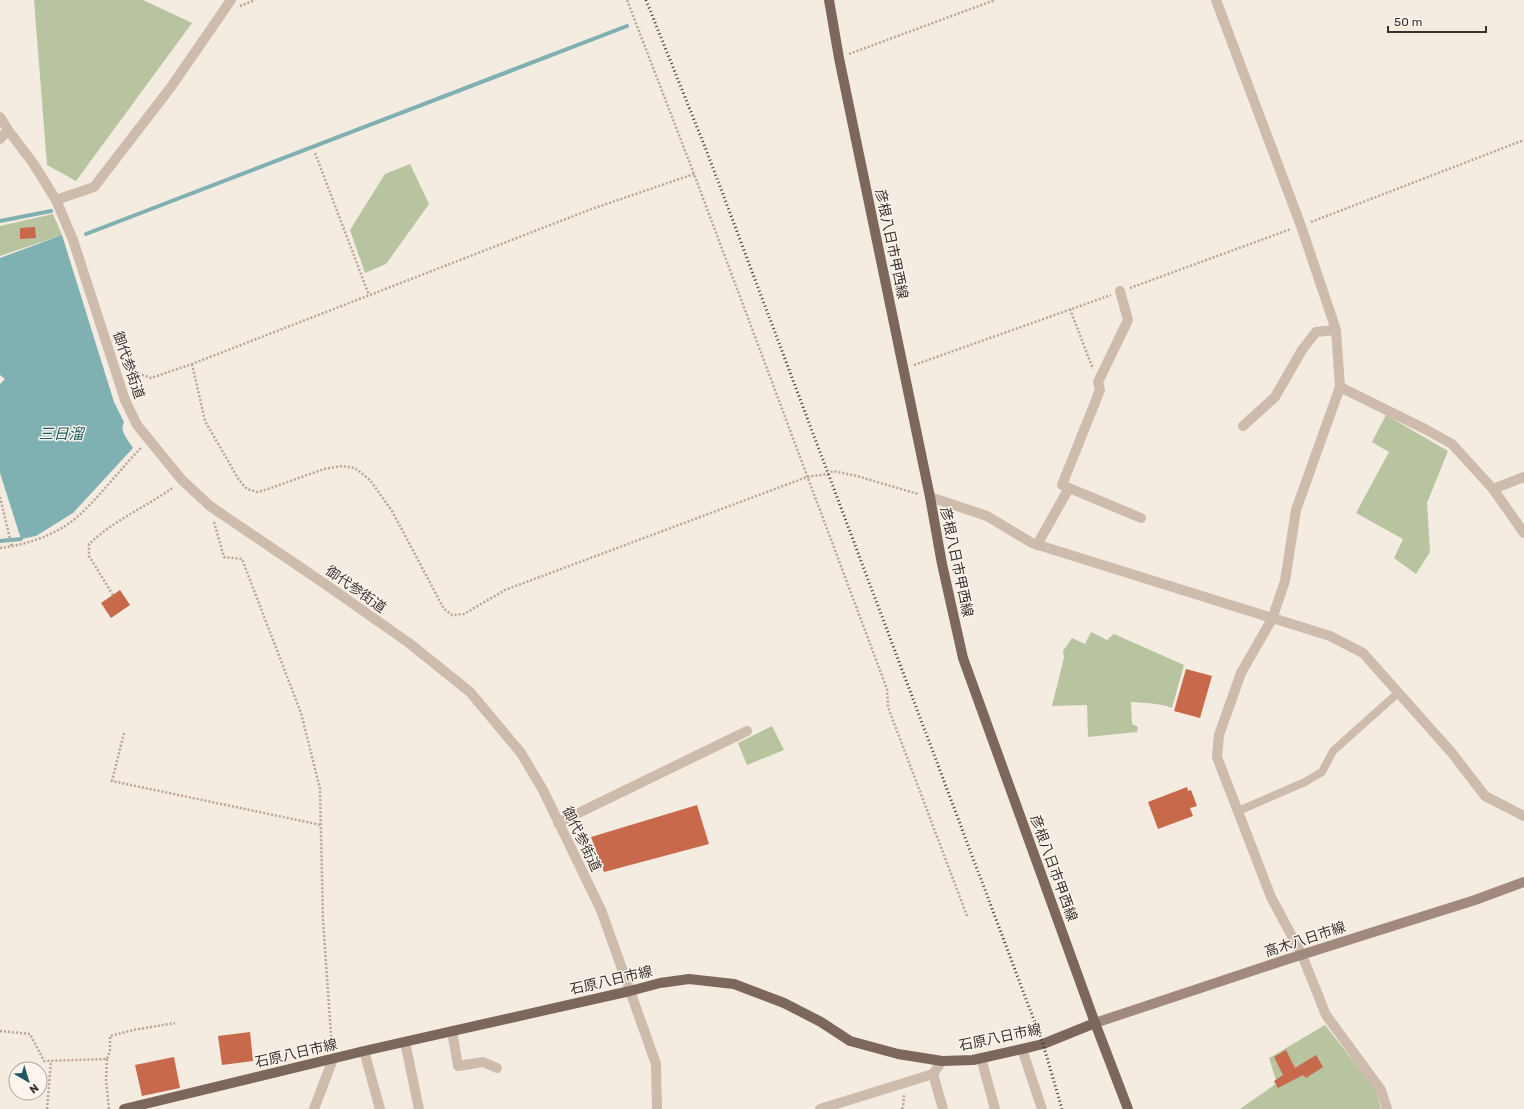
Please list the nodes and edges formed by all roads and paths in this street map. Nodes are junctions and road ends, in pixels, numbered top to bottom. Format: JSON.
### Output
{"nodes":[{"id":1,"x":231,"y":0,"type":"edge"},
{"id":2,"x":627,"y":0,"type":"edge"},
{"id":3,"x":829,"y":0,"type":"edge"},
{"id":4,"x":995,"y":0,"type":"edge"},
{"id":5,"x":1216,"y":0,"type":"edge"},
{"id":6,"x":839,"y":58,"type":"junction"},
{"id":7,"x":0,"y":117,"type":"edge"},
{"id":8,"x":8,"y":130,"type":"junction"},
{"id":9,"x":0,"y":139,"type":"edge"},
{"id":10,"x":1524,"y":140,"type":"edge"},
{"id":11,"x":314,"y":152,"type":"dead end"},
{"id":12,"x":694,"y":174,"type":"junction"},
{"id":13,"x":56,"y":200,"type":"junction"},
{"id":14,"x":1301,"y":226,"type":"junction"},
{"id":15,"x":1120,"y":291,"type":"junction"},
{"id":16,"x":369,"y":295,"type":"junction"},
{"id":17,"x":1070,"y":309,"type":"junction"},
{"id":18,"x":1336,"y":330,"type":"junction"},
{"id":19,"x":113,"y":364,"type":"junction"},
{"id":20,"x":192,"y":364,"type":"junction"},
{"id":21,"x":904,"y":368,"type":"junction"},
{"id":22,"x":1098,"y":382,"type":"junction"},
{"id":23,"x":1340,"y":387,"type":"junction"},
{"id":24,"x":1243,"y":426,"type":"dead end"},
{"id":25,"x":149,"y":440,"type":"junction"},
{"id":26,"x":807,"y":477,"type":"junction"},
{"id":27,"x":1524,"y":477,"type":"edge"},
{"id":28,"x":182,"y":480,"type":"junction"},
{"id":29,"x":1069,"y":488,"type":"junction"},
{"id":30,"x":1493,"y":488,"type":"junction"},
{"id":31,"x":0,"y":497,"type":"edge"},
{"id":32,"x":930,"y":497,"type":"junction"},
{"id":33,"x":210,"y":506,"type":"junction"},
{"id":34,"x":1141,"y":518,"type":"dead end"},
{"id":35,"x":1524,"y":533,"type":"edge"},
{"id":36,"x":1037,"y":545,"type":"junction"},
{"id":37,"x":12,"y":547,"type":"junction"},
{"id":38,"x":0,"y":548,"type":"edge"},
{"id":39,"x":113,"y":595,"type":"dead end"},
{"id":40,"x":1272,"y":619,"type":"junction"},
{"id":41,"x":1399,"y":692,"type":"junction"},
{"id":42,"x":747,"y":731,"type":"dead end"},
{"id":43,"x":124,"y":733,"type":"dead end"},
{"id":44,"x":1238,"y":811,"type":"junction"},
{"id":45,"x":1524,"y":816,"type":"edge"},
{"id":46,"x":558,"y":822,"type":"junction"},
{"id":47,"x":321,"y":825,"type":"junction"},
{"id":48,"x":1524,"y":882,"type":"edge"},
{"id":49,"x":967,"y":916,"type":"dead end"},
{"id":50,"x":1302,"y":955,"type":"junction"},
{"id":51,"x":630,"y":991,"type":"junction"},
{"id":52,"x":175,"y":1023,"type":"dead end"},
{"id":53,"x":1095,"y":1023,"type":"junction"},
{"id":54,"x":452,"y":1031,"type":"junction"},
{"id":55,"x":0,"y":1032,"type":"edge"},
{"id":56,"x":405,"y":1042,"type":"junction"},
{"id":57,"x":1022,"y":1049,"type":"junction"},
{"id":58,"x":364,"y":1051,"type":"junction"},
{"id":59,"x":982,"y":1058,"type":"junction"},
{"id":60,"x":107,"y":1059,"type":"junction"},
{"id":61,"x":333,"y":1059,"type":"junction"},
{"id":62,"x":52,"y":1061,"type":"junction"},
{"id":63,"x":942,"y":1061,"type":"junction"},
{"id":64,"x":497,"y":1068,"type":"dead end"},
{"id":65,"x":933,"y":1074,"type":"junction"},
{"id":66,"x":904,"y":1094,"type":"dead end"},
{"id":67,"x":47,"y":1109,"type":"edge"},
{"id":68,"x":109,"y":1109,"type":"edge"},
{"id":69,"x":124,"y":1109,"type":"edge"},
{"id":70,"x":314,"y":1109,"type":"edge"},
{"id":71,"x":380,"y":1109,"type":"edge"},
{"id":72,"x":419,"y":1109,"type":"edge"},
{"id":73,"x":657,"y":1109,"type":"edge"},
{"id":74,"x":820,"y":1109,"type":"edge"},
{"id":75,"x":902,"y":1109,"type":"edge"},
{"id":76,"x":943,"y":1109,"type":"edge"},
{"id":77,"x":994,"y":1109,"type":"edge"},
{"id":78,"x":1042,"y":1109,"type":"edge"},
{"id":79,"x":1128,"y":1109,"type":"edge"},
{"id":80,"x":1387,"y":1109,"type":"edge"}],
"edges":[{"from":1,"to":13,"type":"street"},
{"from":2,"to":12,"type":"path"},
{"from":3,"to":6,"type":"main road","name":"彦根八日市甲西線"},
{"from":4,"to":6,"type":"path"},
{"from":5,"to":14,"type":"street"},
{"from":6,"to":21,"type":"main road","name":"彦根八日市甲西線"},
{"from":7,"to":8,"type":"street","name":"御代参街道"},
{"from":8,"to":9,"type":"street"},
{"from":8,"to":13,"type":"street","name":"御代参街道"},
{"from":10,"to":14,"type":"path"},
{"from":11,"to":16,"type":"path"},
{"from":12,"to":16,"type":"path"},
{"from":12,"to":26,"type":"path"},
{"from":13,"to":19,"type":"street","name":"御代参街道"},
{"from":14,"to":15,"type":"path"},
{"from":14,"to":18,"type":"street"},
{"from":15,"to":17,"type":"path"},
{"from":15,"to":22,"type":"street"},
{"from":16,"to":20,"type":"path"},
{"from":17,"to":21,"type":"path"},
{"from":17,"to":22,"type":"path"},
{"from":18,"to":23,"type":"street"},
{"from":18,"to":24,"type":"street"},
{"from":19,"to":20,"type":"path"},
{"from":19,"to":25,"type":"street","name":"御代参街道"},
{"from":20,"to":26,"type":"path"},
{"from":21,"to":32,"type":"main road","name":"彦根八日市甲西線"},
{"from":22,"to":29,"type":"street"},
{"from":23,"to":30,"type":"street"},
{"from":23,"to":40,"type":"street"},
{"from":25,"to":28,"type":"street","name":"御代参街道"},
{"from":25,"to":37,"type":"path"},
{"from":26,"to":32,"type":"path"},
{"from":26,"to":49,"type":"path"},
{"from":27,"to":30,"type":"street"},
{"from":28,"to":33,"type":"street","name":"御代参街道"},
{"from":28,"to":39,"type":"path"},
{"from":29,"to":34,"type":"street"},
{"from":29,"to":36,"type":"street"},
{"from":30,"to":35,"type":"street"},
{"from":31,"to":37,"type":"path"},
{"from":32,"to":36,"type":"street"},
{"from":32,"to":53,"type":"main road","name":"彦根八日市甲西線"},
{"from":33,"to":46,"type":"street","name":"御代参街道"},
{"from":33,"to":47,"type":"path"},
{"from":36,"to":40,"type":"street"},
{"from":37,"to":38,"type":"path"},
{"from":40,"to":41,"type":"street"},
{"from":40,"to":44,"type":"street"},
{"from":41,"to":44,"type":"lane"},
{"from":41,"to":45,"type":"street"},
{"from":42,"to":46,"type":"street"},
{"from":43,"to":47,"type":"path"},
{"from":44,"to":50,"type":"street"},
{"from":46,"to":51,"type":"street","name":"御代参街道"},
{"from":47,"to":61,"type":"path"},
{"from":48,"to":50,"type":"main road","name":"高木八日市線"},
{"from":50,"to":53,"type":"main road","name":"高木八日市線"},
{"from":50,"to":80,"type":"street"},
{"from":51,"to":54,"type":"main road","name":"石原八日市線"},
{"from":51,"to":63,"type":"main road","name":"石原八日市線"},
{"from":51,"to":73,"type":"street","name":"御代参街道"},
{"from":52,"to":60,"type":"path"},
{"from":53,"to":57,"type":"main road","name":"石原八日市線"},
{"from":53,"to":79,"type":"main road","name":"彦根八日市甲西線"},
{"from":54,"to":56,"type":"main road","name":"石原八日市線"},
{"from":54,"to":64,"type":"street"},
{"from":55,"to":62,"type":"path"},
{"from":56,"to":58,"type":"main road","name":"石原八日市線"},
{"from":56,"to":72,"type":"street"},
{"from":57,"to":59,"type":"main road","name":"石原八日市線"},
{"from":57,"to":78,"type":"street"},
{"from":58,"to":61,"type":"main road","name":"石原八日市線"},
{"from":58,"to":71,"type":"street"},
{"from":59,"to":63,"type":"main road","name":"石原八日市線"},
{"from":59,"to":77,"type":"street"},
{"from":60,"to":62,"type":"path"},
{"from":60,"to":68,"type":"path"},
{"from":61,"to":69,"type":"main road","name":"石原八日市線"},
{"from":61,"to":70,"type":"street"},
{"from":62,"to":67,"type":"path"},
{"from":63,"to":65,"type":"street"},
{"from":65,"to":74,"type":"street"},
{"from":65,"to":76,"type":"street"},
{"from":66,"to":75,"type":"path"}]}
